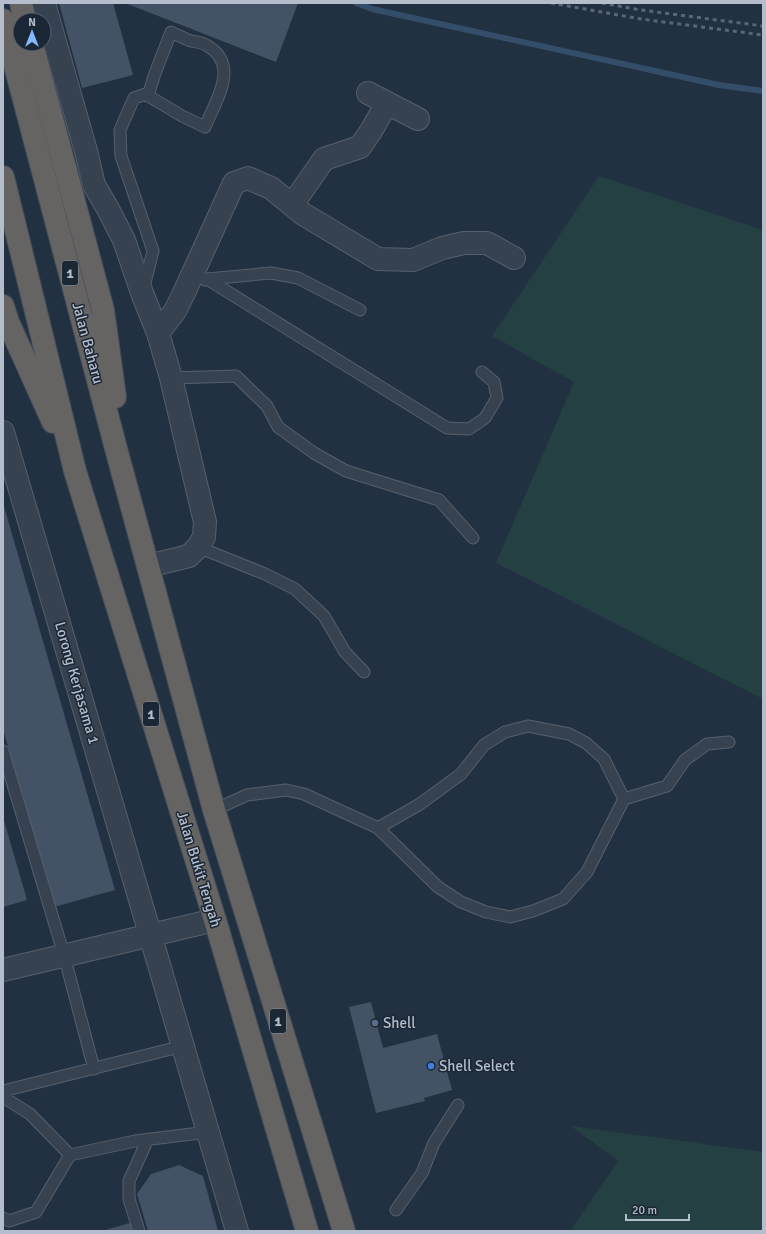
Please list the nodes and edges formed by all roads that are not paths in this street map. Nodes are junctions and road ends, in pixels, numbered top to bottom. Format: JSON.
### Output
{"nodes":[{"id":1,"x":44,"y":3,"type":"edge"},
{"id":2,"x":3,"y":20,"type":"edge"},
{"id":3,"x":34,"y":52,"type":"edge"},
{"id":4,"x":368,"y":92,"type":"dead end"},
{"id":5,"x":145,"y":94,"type":"junction"},
{"id":6,"x":388,"y":104,"type":"junction"},
{"id":7,"x":418,"y":119,"type":"dead end"},
{"id":8,"x":3,"y":177,"type":"edge"},
{"id":9,"x":292,"y":204,"type":"junction"},
{"id":10,"x":514,"y":258,"type":"dead end"},
{"id":11,"x":207,"y":279,"type":"junction"},
{"id":12,"x":142,"y":293,"type":"junction"},
{"id":13,"x":183,"y":295,"type":"junction"},
{"id":14,"x":3,"y":306,"type":"edge"},
{"id":15,"x":360,"y":310,"type":"dead end"},
{"id":16,"x":158,"y":333,"type":"junction"},
{"id":17,"x":482,"y":372,"type":"dead end"},
{"id":18,"x":171,"y":378,"type":"junction"},
{"id":19,"x":3,"y":432,"type":"edge"},
{"id":20,"x":75,"y":471,"type":"junction"},
{"id":21,"x":137,"y":526,"type":"junction"},
{"id":22,"x":473,"y":538,"type":"dead end"},
{"id":23,"x":198,"y":547,"type":"junction"},
{"id":24,"x":148,"y":566,"type":"junction"},
{"id":25,"x":364,"y":672,"type":"dead end"},
{"id":26,"x":729,"y":742,"type":"dead end"},
{"id":27,"x":3,"y":751,"type":"edge"},
{"id":28,"x":624,"y":799,"type":"junction"},
{"id":29,"x":214,"y":810,"type":"junction"},
{"id":30,"x":378,"y":828,"type":"junction"},
{"id":31,"x":215,"y":920,"type":"junction"},
{"id":32,"x":150,"y":935,"type":"junction"},
{"id":33,"x":64,"y":955,"type":"junction"},
{"id":34,"x":3,"y":970,"type":"edge"},
{"id":35,"x":183,"y":1046,"type":"junction"},
{"id":36,"x":94,"y":1069,"type":"junction"},
{"id":37,"x":3,"y":1091,"type":"edge"},
{"id":38,"x":3,"y":1098,"type":"edge"},
{"id":39,"x":458,"y":1105,"type":"dead end"},
{"id":40,"x":208,"y":1132,"type":"junction"},
{"id":41,"x":148,"y":1139,"type":"junction"},
{"id":42,"x":70,"y":1155,"type":"junction"},
{"id":43,"x":396,"y":1210,"type":"dead end"},
{"id":44,"x":3,"y":1218,"type":"edge"},
{"id":45,"x":139,"y":1231,"type":"edge"},
{"id":46,"x":237,"y":1231,"type":"edge"},
{"id":47,"x":307,"y":1231,"type":"edge"},
{"id":48,"x":344,"y":1231,"type":"edge"}],
"edges":[{"from":1,"to":12,"type":"street"},
{"from":2,"to":21,"type":"highway","name":"Jalan Baharu","number":"1"},
{"from":3,"to":21,"type":"highway"},
{"from":4,"to":6,"type":"street"},
{"from":5,"to":5,"type":"lane"},
{"from":5,"to":12,"type":"lane"},
{"from":6,"to":7,"type":"street"},
{"from":6,"to":9,"type":"street"},
{"from":8,"to":20,"type":"highway","number":"1"},
{"from":9,"to":10,"type":"street"},
{"from":9,"to":13,"type":"street"},
{"from":11,"to":13,"type":"lane"},
{"from":11,"to":15,"type":"lane"},
{"from":11,"to":17,"type":"lane"},
{"from":12,"to":16,"type":"street"},
{"from":13,"to":16,"type":"street"},
{"from":14,"to":20,"type":"highway"},
{"from":16,"to":18,"type":"street"},
{"from":18,"to":22,"type":"lane"},
{"from":18,"to":23,"type":"street"},
{"from":19,"to":32,"type":"street","name":"Lorong Kerjasama 1"},
{"from":20,"to":31,"type":"highway","name":"Jalan Bukit Tengah","number":"1"},
{"from":21,"to":24,"type":"highway","name":"Jalan Bukit Tengah","number":"1"},
{"from":23,"to":24,"type":"street"},
{"from":23,"to":25,"type":"lane"},
{"from":24,"to":29,"type":"highway","name":"Jalan Bukit Tengah","number":"1"},
{"from":26,"to":28,"type":"lane"},
{"from":27,"to":33,"type":"lane"},
{"from":28,"to":30,"type":"lane"},
{"from":28,"to":30,"type":"lane"},
{"from":29,"to":30,"type":"lane"},
{"from":29,"to":48,"type":"highway","name":"Jalan Bukit Tengah","number":"1"},
{"from":31,"to":32,"type":"street"},
{"from":31,"to":47,"type":"highway","name":"Jalan Bukit Tengah","number":"1"},
{"from":32,"to":33,"type":"street"},
{"from":32,"to":35,"type":"street","name":"Lorong Kerjasama 1"},
{"from":33,"to":34,"type":"street"},
{"from":33,"to":36,"type":"lane"},
{"from":35,"to":36,"type":"lane"},
{"from":35,"to":40,"type":"street","name":"Lorong Kerjasama 1"},
{"from":36,"to":37,"type":"lane"},
{"from":38,"to":42,"type":"lane"},
{"from":39,"to":43,"type":"lane"},
{"from":40,"to":41,"type":"lane"},
{"from":40,"to":46,"type":"street","name":"Lorong Kerjasama 1"},
{"from":41,"to":42,"type":"lane"},
{"from":41,"to":45,"type":"lane"},
{"from":42,"to":44,"type":"lane"}]}
